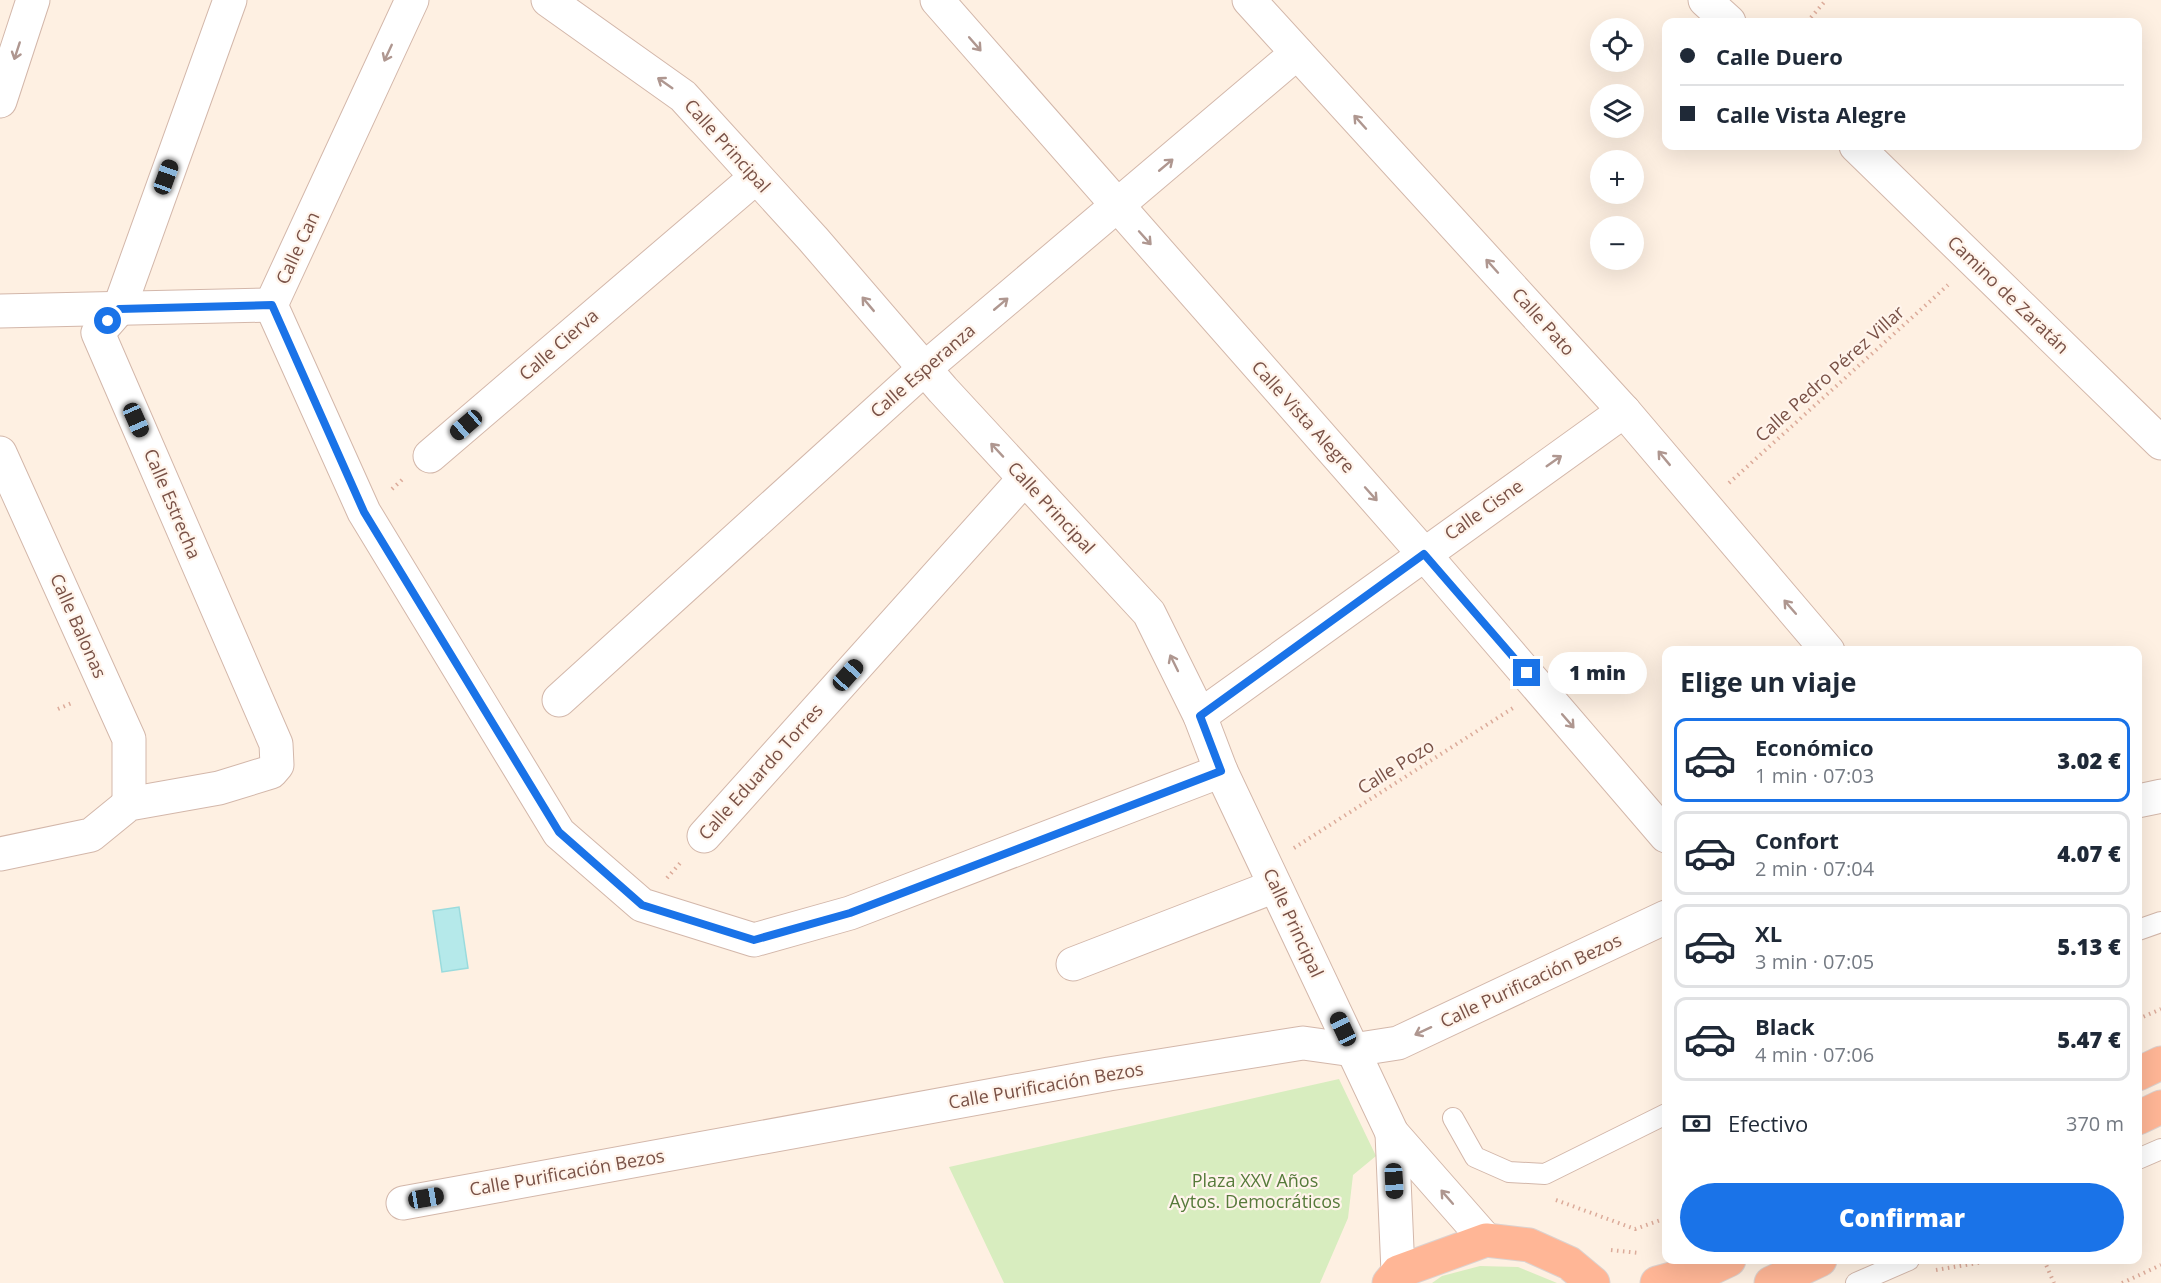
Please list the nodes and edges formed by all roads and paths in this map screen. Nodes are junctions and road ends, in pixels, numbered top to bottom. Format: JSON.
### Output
{"nodes":[{"id":1,"x":33,"y":0,"type":"edge"},
{"id":2,"x":230,"y":0,"type":"edge"},
{"id":3,"x":412,"y":0,"type":"edge"},
{"id":4,"x":548,"y":0,"type":"edge"},
{"id":5,"x":937,"y":0,"type":"edge"},
{"id":6,"x":1250,"y":0,"type":"edge"},
{"id":7,"x":1705,"y":0,"type":"edge"},
{"id":8,"x":1826,"y":0,"type":"edge"},
{"id":9,"x":1725,"y":18,"type":"edge"},
{"id":10,"x":1810,"y":18,"type":"edge"},
{"id":11,"x":1297,"y":53,"type":"junction"},
{"id":12,"x":0,"y":101,"type":"edge"},
{"id":13,"x":1860,"y":150,"type":"edge"},
{"id":14,"x":755,"y":178,"type":"junction"},
{"id":15,"x":1117,"y":207,"type":"junction"},
{"id":16,"x":1974,"y":261,"type":"junction"},
{"id":17,"x":272,"y":305,"type":"junction"},
{"id":18,"x":119,"y":309,"type":"junction"},
{"id":19,"x":0,"y":311,"type":"edge"},
{"id":20,"x":924,"y":369,"type":"junction"},
{"id":21,"x":1624,"y":411,"type":"junction"},
{"id":22,"x":2161,"y":443,"type":"edge"},
{"id":23,"x":0,"y":453,"type":"edge"},
{"id":24,"x":430,"y":456,"type":"joint"},
{"id":25,"x":1024,"y":479,"type":"junction"},
{"id":26,"x":1704,"y":506,"type":"junction"},
{"id":27,"x":364,"y":512,"type":"junction"},
{"id":28,"x":1424,"y":554,"type":"junction"},
{"id":29,"x":1824,"y":646,"type":"edge"},
{"id":30,"x":1542,"y":690,"type":"junction"},
{"id":31,"x":558,"y":700,"type":"dead end"},
{"id":32,"x":1200,"y":716,"type":"junction"},
{"id":33,"x":1221,"y":771,"type":"junction"},
{"id":34,"x":2161,"y":796,"type":"edge"},
{"id":35,"x":2142,"y":800,"type":"edge"},
{"id":36,"x":129,"y":804,"type":"junction"},
{"id":37,"x":1662,"y":831,"type":"edge"},
{"id":38,"x":704,"y":836,"type":"joint"},
{"id":39,"x":0,"y":854,"type":"edge"},
{"id":40,"x":1270,"y":876,"type":"junction"},
{"id":41,"x":642,"y":905,"type":"junction"},
{"id":42,"x":1662,"y":919,"type":"edge"},
{"id":43,"x":2161,"y":922,"type":"edge"},
{"id":44,"x":2142,"y":929,"type":"edge"},
{"id":45,"x":1073,"y":964,"type":"dead end"},
{"id":46,"x":2161,"y":1009,"type":"edge"},
{"id":47,"x":2142,"y":1017,"type":"edge"},
{"id":48,"x":1353,"y":1050,"type":"junction"},
{"id":49,"x":2161,"y":1063,"type":"edge"},
{"id":50,"x":2142,"y":1072,"type":"edge"},
{"id":51,"x":2161,"y":1107,"type":"edge"},
{"id":52,"x":1662,"y":1116,"type":"edge"},
{"id":53,"x":2142,"y":1116,"type":"edge"},
{"id":54,"x":1453,"y":1118,"type":"dead end"},
{"id":55,"x":1392,"y":1133,"type":"junction"},
{"id":56,"x":2161,"y":1149,"type":"edge"},
{"id":57,"x":2142,"y":1157,"type":"edge"},
{"id":58,"x":1545,"y":1174,"type":"junction"},
{"id":59,"x":403,"y":1203,"type":"dead end"},
{"id":60,"x":1662,"y":1219,"type":"edge"},
{"id":61,"x":1486,"y":1240,"type":"junction"},
{"id":62,"x":1720,"y":1264,"type":"edge"},
{"id":63,"x":1811,"y":1264,"type":"edge"},
{"id":64,"x":1900,"y":1264,"type":"edge"},
{"id":65,"x":1972,"y":1264,"type":"edge"},
{"id":66,"x":2046,"y":1264,"type":"edge"},
{"id":67,"x":2161,"y":1265,"type":"edge"},
{"id":68,"x":1925,"y":1272,"type":"dead end"},
{"id":69,"x":1394,"y":1278,"type":"edge"},
{"id":70,"x":1593,"y":1283,"type":"edge"},
{"id":71,"x":1657,"y":1283,"type":"edge"},
{"id":72,"x":1771,"y":1283,"type":"edge"},
{"id":73,"x":1856,"y":1283,"type":"edge"},
{"id":74,"x":2054,"y":1283,"type":"edge"},
{"id":75,"x":2122,"y":1283,"type":"edge"}],
"edges":[{"from":1,"to":12,"type":"street","one_way":true},
{"from":2,"to":18,"type":"street","name":"Calle Estrecha"},
{"from":3,"to":17,"type":"street","name":"Calle Can","one_way":true},
{"from":14,"to":4,"type":"street","name":"Calle Principal","one_way":true},
{"from":5,"to":15,"type":"street","name":"Calle Vista Alegre","one_way":true},
{"from":6,"to":11,"type":"street","name":"Calle Pato"},
{"from":7,"to":9,"type":"street"},
{"from":8,"to":10,"type":"path"},
{"from":15,"to":11,"type":"street","name":"Calle Esperanza","one_way":true},
{"from":21,"to":11,"type":"street","name":"Calle Pato","one_way":true},
{"from":13,"to":16,"type":"street","name":"Camino de Zaratán"},
{"from":20,"to":14,"type":"street","name":"Calle Principal","one_way":true},
{"from":14,"to":24,"type":"street","name":"Calle Cierva"},
{"from":20,"to":15,"type":"street","name":"Calle Esperanza","one_way":true},
{"from":15,"to":28,"type":"street","name":"Calle Vista Alegre","one_way":true},
{"from":16,"to":22,"type":"street","name":"Camino de Zaratán"},
{"from":16,"to":26,"type":"path","name":"Calle Pedro Pérez Villar"},
{"from":17,"to":18,"type":"street"},
{"from":17,"to":27,"type":"street","name":"Calle Can"},
{"from":18,"to":19,"type":"street"},
{"from":18,"to":36,"type":"street","name":"Calle Estrecha"},
{"from":25,"to":20,"type":"street","name":"Calle Principal","one_way":true},
{"from":20,"to":31,"type":"street","name":"Calle Esperanza"},
{"from":26,"to":21,"type":"street","name":"Calle Pato","one_way":true},
{"from":28,"to":21,"type":"street","name":"Calle Cisne","one_way":true},
{"from":23,"to":36,"type":"street","name":"Calle Balonas"},
{"from":24,"to":27,"type":"path"},
{"from":32,"to":25,"type":"street","name":"Calle Principal","one_way":true},
{"from":25,"to":38,"type":"street","name":"Calle Eduardo Torres"},
{"from":29,"to":26,"type":"street","name":"Calle Pato","one_way":true},
{"from":27,"to":41,"type":"street","name":"Calle Can"},
{"from":28,"to":30,"type":"street","name":"Calle Vista Alegre"},
{"from":28,"to":32,"type":"street","name":"Calle Cisne"},
{"from":30,"to":37,"type":"street","name":"Calle Vista Alegre","one_way":true},
{"from":30,"to":40,"type":"path","name":"Calle Pozo"},
{"from":32,"to":33,"type":"street","name":"Calle Principal"},
{"from":33,"to":40,"type":"street","name":"Calle Principal"},
{"from":33,"to":41,"type":"street","name":"Calle Can"},
{"from":34,"to":35,"type":"street"},
{"from":36,"to":39,"type":"street"},
{"from":38,"to":41,"type":"path","name":"Calle Eduardo Torres"},
{"from":40,"to":45,"type":"street"},
{"from":40,"to":48,"type":"street","name":"Calle Principal"},
{"from":42,"to":48,"type":"street","name":"Calle Purificación Bezos","one_way":true},
{"from":43,"to":44,"type":"lane"},
{"from":46,"to":47,"type":"path"},
{"from":48,"to":55,"type":"street","name":"Calle Principal"},
{"from":48,"to":59,"type":"street","name":"Calle Purificación Bezos"},
{"from":49,"to":50,"type":"highway"},
{"from":51,"to":53,"type":"highway"},
{"from":52,"to":58,"type":"lane"},
{"from":54,"to":58,"type":"lane"},
{"from":61,"to":55,"type":"street","name":"Calle Principal","one_way":true},
{"from":55,"to":69,"type":"street","name":"Calle Principal"},
{"from":56,"to":57,"type":"lane"},
{"from":58,"to":60,"type":"path"},
{"from":61,"to":69,"type":"highway"},
{"from":61,"to":70,"type":"highway"},
{"from":62,"to":71,"type":"highway"},
{"from":63,"to":72,"type":"highway"},
{"from":64,"to":73,"type":"lane"},
{"from":65,"to":68,"type":"path"},
{"from":66,"to":74,"type":"path"},
{"from":67,"to":75,"type":"path"}]}
